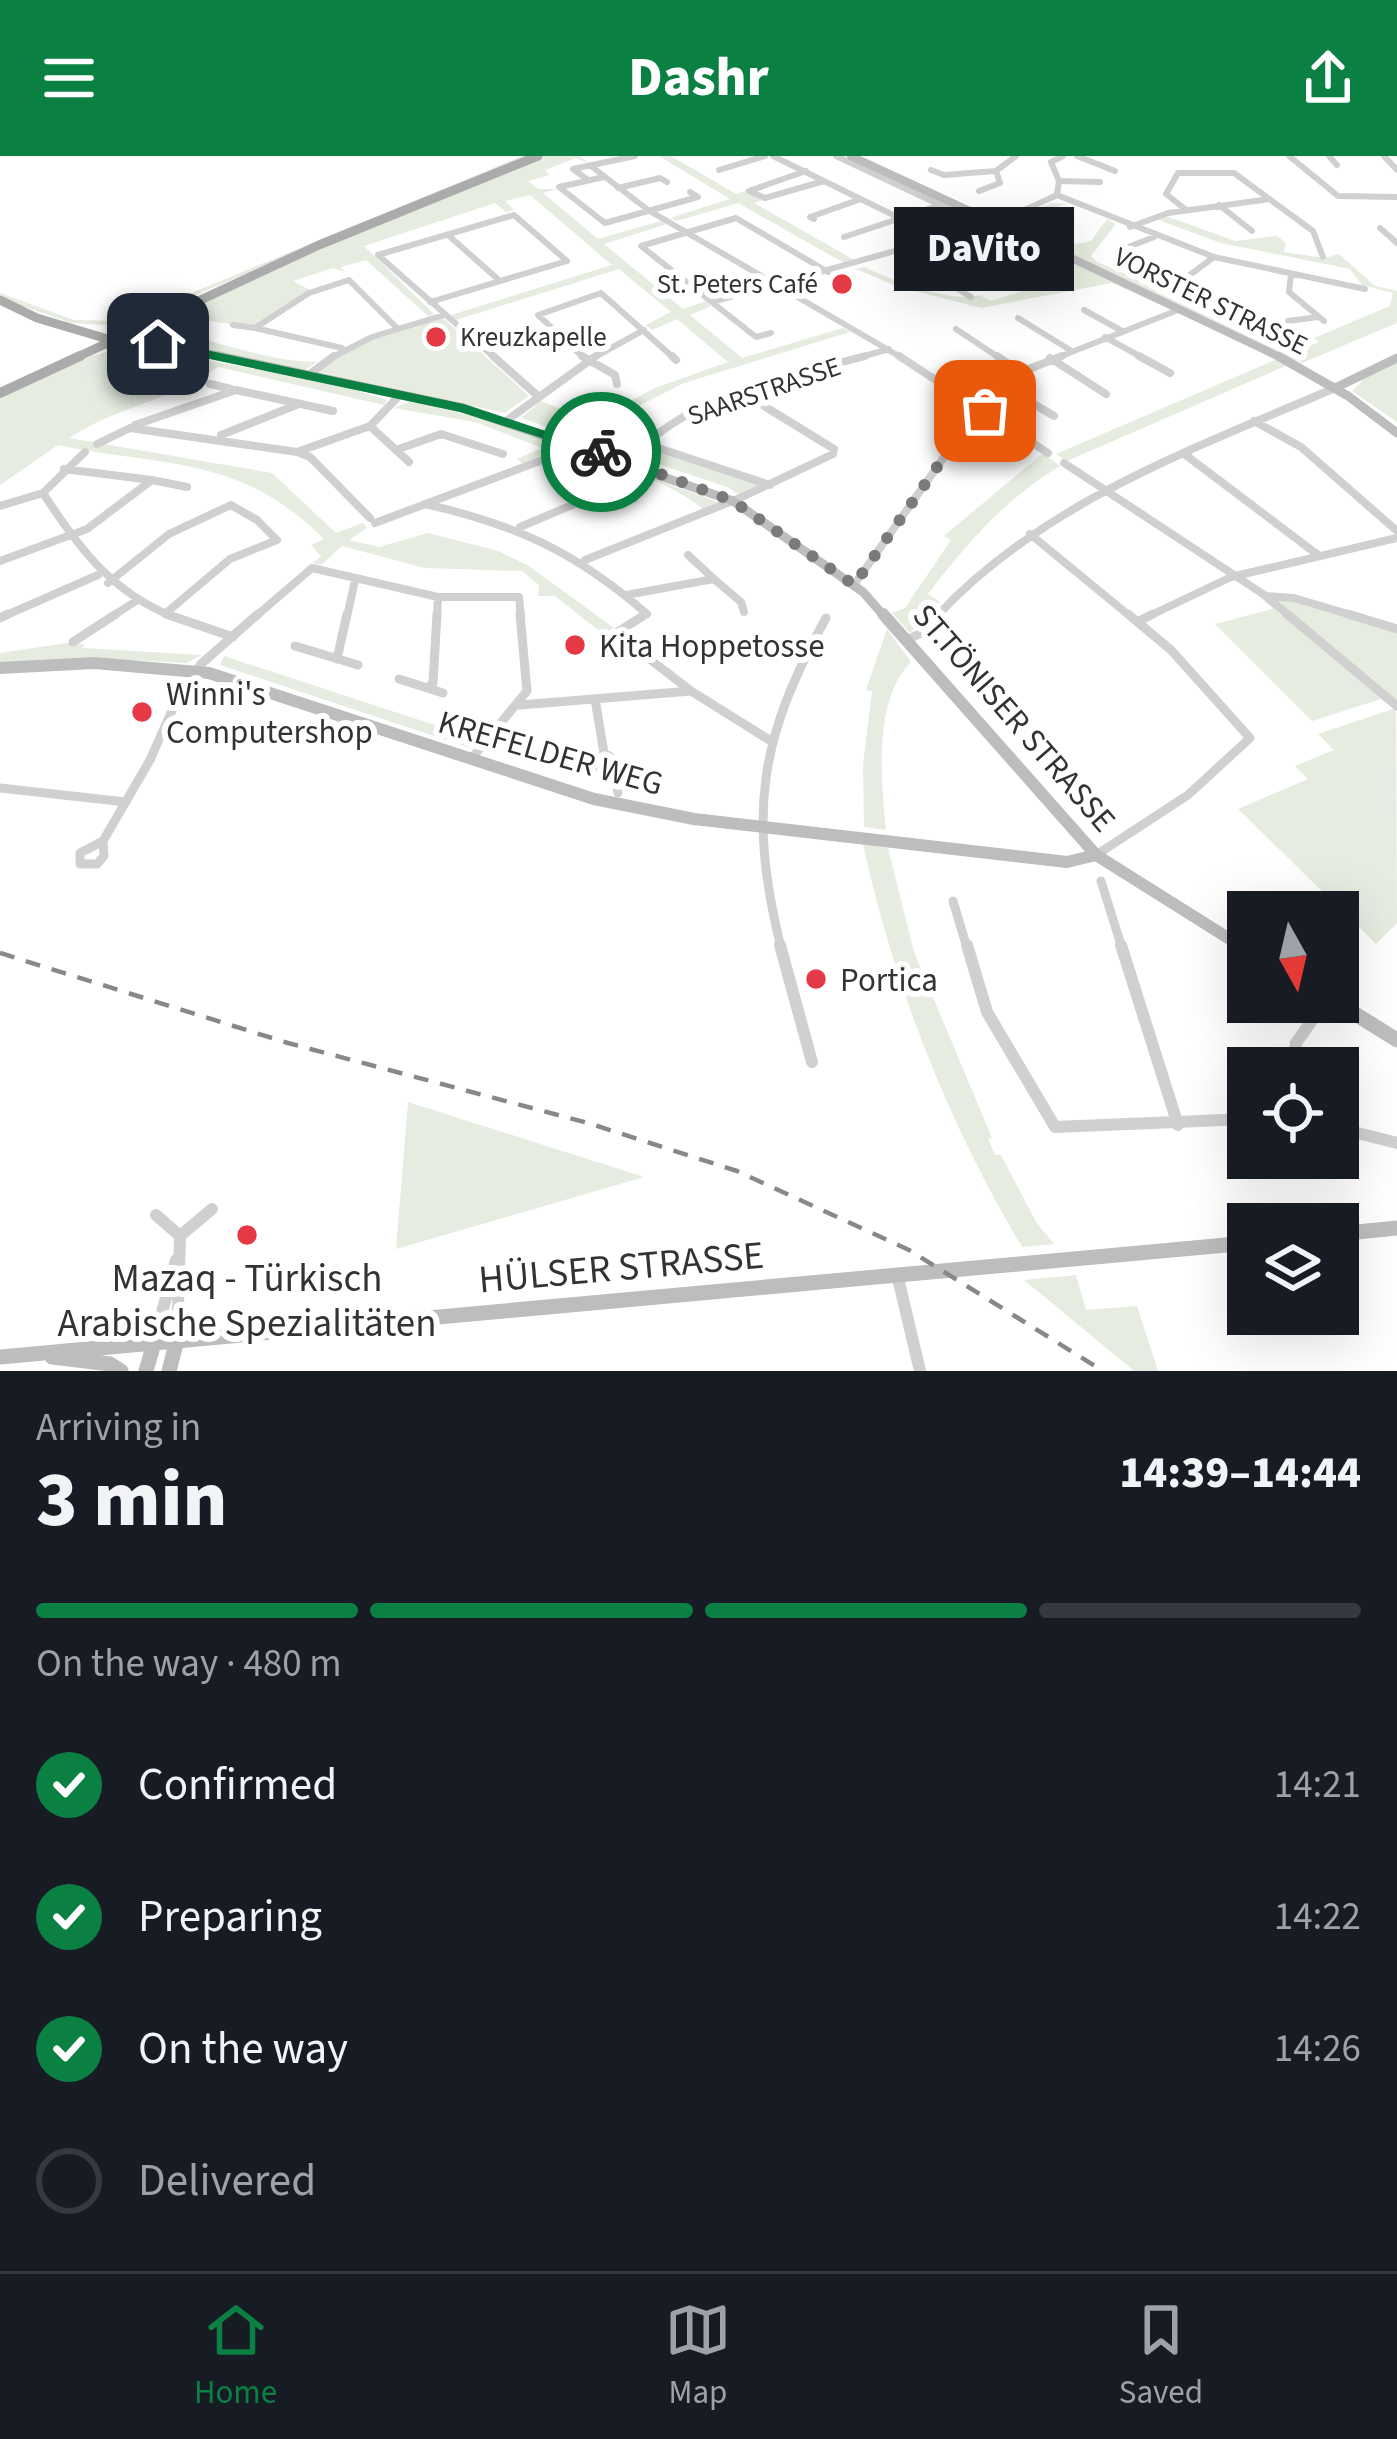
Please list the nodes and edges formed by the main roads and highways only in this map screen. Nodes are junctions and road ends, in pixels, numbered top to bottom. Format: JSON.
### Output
{"nodes":[{"id":1,"x":538,"y":156,"type":"edge"},
{"id":2,"x":851,"y":156,"type":"edge"},
{"id":3,"x":0,"y":300,"type":"edge"},
{"id":4,"x":26,"y":312,"type":"junction"},
{"id":5,"x":148,"y":322,"type":"junction"},
{"id":6,"x":95,"y":329,"type":"junction"},
{"id":7,"x":116,"y":337,"type":"junction"},
{"id":8,"x":134,"y":345,"type":"junction"},
{"id":9,"x":91,"y":349,"type":"junction"},
{"id":10,"x":195,"y":353,"type":"junction"},
{"id":11,"x":1397,"y":358,"type":"edge"},
{"id":12,"x":1335,"y":388,"type":"junction"},
{"id":13,"x":0,"y":393,"type":"edge"},
{"id":14,"x":1395,"y":429,"type":"edge"},
{"id":15,"x":0,"y":668,"type":"edge"},
{"id":16,"x":1096,"y":855,"type":"junction"},
{"id":17,"x":1227,"y":938,"type":"edge"},
{"id":18,"x":1359,"y":1016,"type":"edge"},
{"id":19,"x":1397,"y":1040,"type":"edge"},
{"id":20,"x":1397,"y":1228,"type":"edge"},
{"id":21,"x":1359,"y":1232,"type":"edge"},
{"id":22,"x":1227,"y":1245,"type":"edge"},
{"id":23,"x":177,"y":1340,"type":"junction"},
{"id":24,"x":154,"y":1342,"type":"junction"},
{"id":25,"x":27,"y":1355,"type":"junction"},
{"id":26,"x":0,"y":1357,"type":"edge"},
{"id":27,"x":121,"y":1371,"type":"edge"},
{"id":28,"x":146,"y":1371,"type":"edge"},
{"id":29,"x":169,"y":1371,"type":"edge"}],
"edges":[{"from":1,"to":5,"type":"main road"},
{"from":2,"to":12,"type":"main road","name":"VORSTER STRASSE"},
{"from":3,"to":4,"type":"main road","name":"ST.TÖNISER STRASSE"},
{"from":4,"to":6,"type":"main road","name":"ST.TÖNISER STRASSE"},
{"from":4,"to":7,"type":"main road","name":"ST.TÖNISER STRASSE"},
{"from":5,"to":6,"type":"main road"},
{"from":5,"to":7,"type":"main road"},
{"from":6,"to":7,"type":"main road","name":"ST.TÖNISER STRASSE"},
{"from":7,"to":8,"type":"main road","name":"ST.TÖNISER STRASSE"},
{"from":7,"to":9,"type":"main road"},
{"from":7,"to":10,"type":"main road","name":"ST.TÖNISER STRASSE"},
{"from":8,"to":9,"type":"main road"},
{"from":8,"to":10,"type":"main road","name":"ST.TÖNISER STRASSE"},
{"from":9,"to":13,"type":"main road"},
{"from":10,"to":16,"type":"main road","name":"ST.TÖNISER STRASSE"},
{"from":11,"to":12,"type":"main road"},
{"from":12,"to":14,"type":"main road","name":"VORSTER STRASSE"},
{"from":15,"to":16,"type":"main road","name":"KREFELDER WEG"},
{"from":16,"to":17,"type":"main road","name":"ST.TÖNISER STRASSE"},
{"from":18,"to":19,"type":"main road"},
{"from":20,"to":21,"type":"main road"},
{"from":22,"to":23,"type":"main road","name":"HÜLSER STRASSE"},
{"from":23,"to":24,"type":"main road","name":"HÜLSER STRASSE"},
{"from":23,"to":29,"type":"main road"},
{"from":24,"to":25,"type":"main road","name":"HÜLSER STRASSE"},
{"from":24,"to":28,"type":"main road"},
{"from":25,"to":26,"type":"main road","name":"HÜLSER STRASSE"},
{"from":25,"to":27,"type":"main road"}]}
